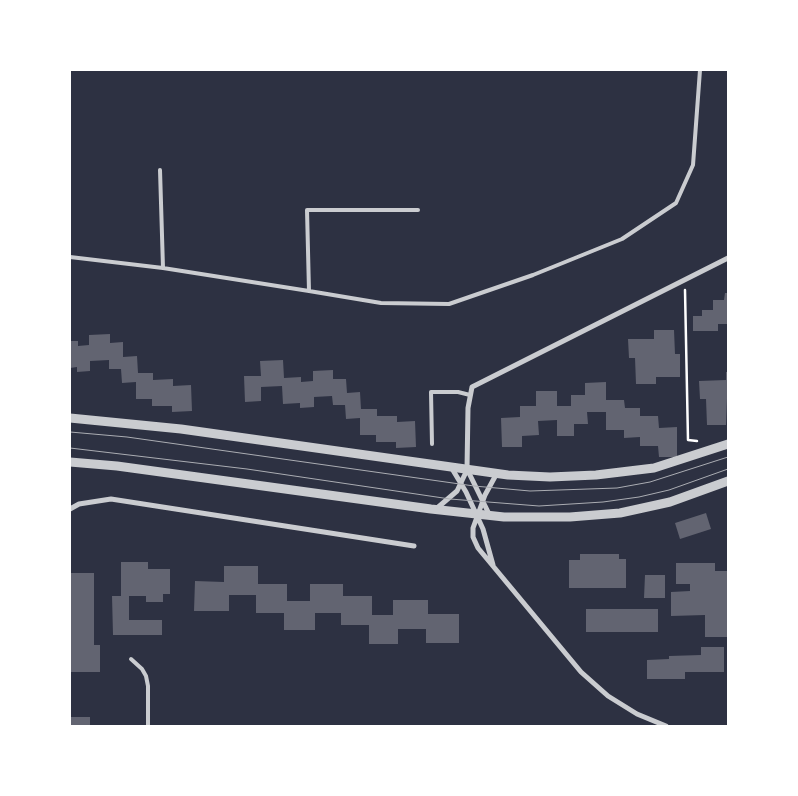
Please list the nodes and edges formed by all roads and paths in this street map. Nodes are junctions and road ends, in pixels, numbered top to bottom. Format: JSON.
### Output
{"nodes":[{"id":1,"x":700,"y":70,"type":"edge"},
{"id":2,"x":160,"y":170,"type":"dead end"},
{"id":3,"x":418,"y":210,"type":"dead end"},
{"id":4,"x":70,"y":257,"type":"edge"},
{"id":5,"x":728,"y":258,"type":"edge"},
{"id":6,"x":163,"y":268,"type":"junction"},
{"id":7,"x":685,"y":279,"type":"junction"},
{"id":8,"x":309,"y":291,"type":"junction"},
{"id":9,"x":470,"y":395,"type":"junction"},
{"id":10,"x":70,"y":418,"type":"edge"},
{"id":11,"x":704,"y":441,"type":"dead end"},
{"id":12,"x":432,"y":444,"type":"dead end"},
{"id":13,"x":728,"y":444,"type":"edge"},
{"id":14,"x":70,"y":462,"type":"edge"},
{"id":15,"x":451,"y":467,"type":"junction"},
{"id":16,"x":467,"y":469,"type":"junction"},
{"id":17,"x":497,"y":473,"type":"junction"},
{"id":18,"x":728,"y":481,"type":"edge"},
{"id":19,"x":462,"y":484,"type":"junction"},
{"id":20,"x":482,"y":502,"type":"junction"},
{"id":21,"x":70,"y":509,"type":"edge"},
{"id":22,"x":435,"y":510,"type":"junction"},
{"id":23,"x":477,"y":515,"type":"junction"},
{"id":24,"x":490,"y":516,"type":"junction"},
{"id":25,"x":414,"y":546,"type":"dead end"},
{"id":26,"x":494,"y":566,"type":"junction"},
{"id":27,"x":131,"y":659,"type":"dead end"},
{"id":28,"x":148,"y":726,"type":"edge"},
{"id":29,"x":666,"y":726,"type":"edge"}],
"edges":[{"from":1,"to":8,"type":"lane"},
{"from":2,"to":6,"type":"lane"},
{"from":3,"to":8,"type":"lane"},
{"from":4,"to":6,"type":"lane"},
{"from":5,"to":7,"type":"street"},
{"from":6,"to":8,"type":"lane"},
{"from":7,"to":9,"type":"street"},
{"from":7,"to":11,"type":"path"},
{"from":9,"to":12,"type":"lane"},
{"from":9,"to":16,"type":"street"},
{"from":10,"to":15,"type":"street"},
{"from":13,"to":17,"type":"street"},
{"from":14,"to":22,"type":"street"},
{"from":15,"to":16,"type":"street"},
{"from":15,"to":19,"type":"street"},
{"from":16,"to":17,"type":"street"},
{"from":16,"to":19,"type":"street"},
{"from":16,"to":20,"type":"street"},
{"from":17,"to":20,"type":"street"},
{"from":18,"to":24,"type":"street"},
{"from":19,"to":22,"type":"street"},
{"from":19,"to":23,"type":"street"},
{"from":20,"to":23,"type":"street"},
{"from":20,"to":24,"type":"street"},
{"from":21,"to":25,"type":"street"},
{"from":22,"to":23,"type":"street"},
{"from":23,"to":24,"type":"street"},
{"from":23,"to":26,"type":"street"},
{"from":23,"to":26,"type":"street"},
{"from":26,"to":29,"type":"street"},
{"from":27,"to":28,"type":"lane"}]}
